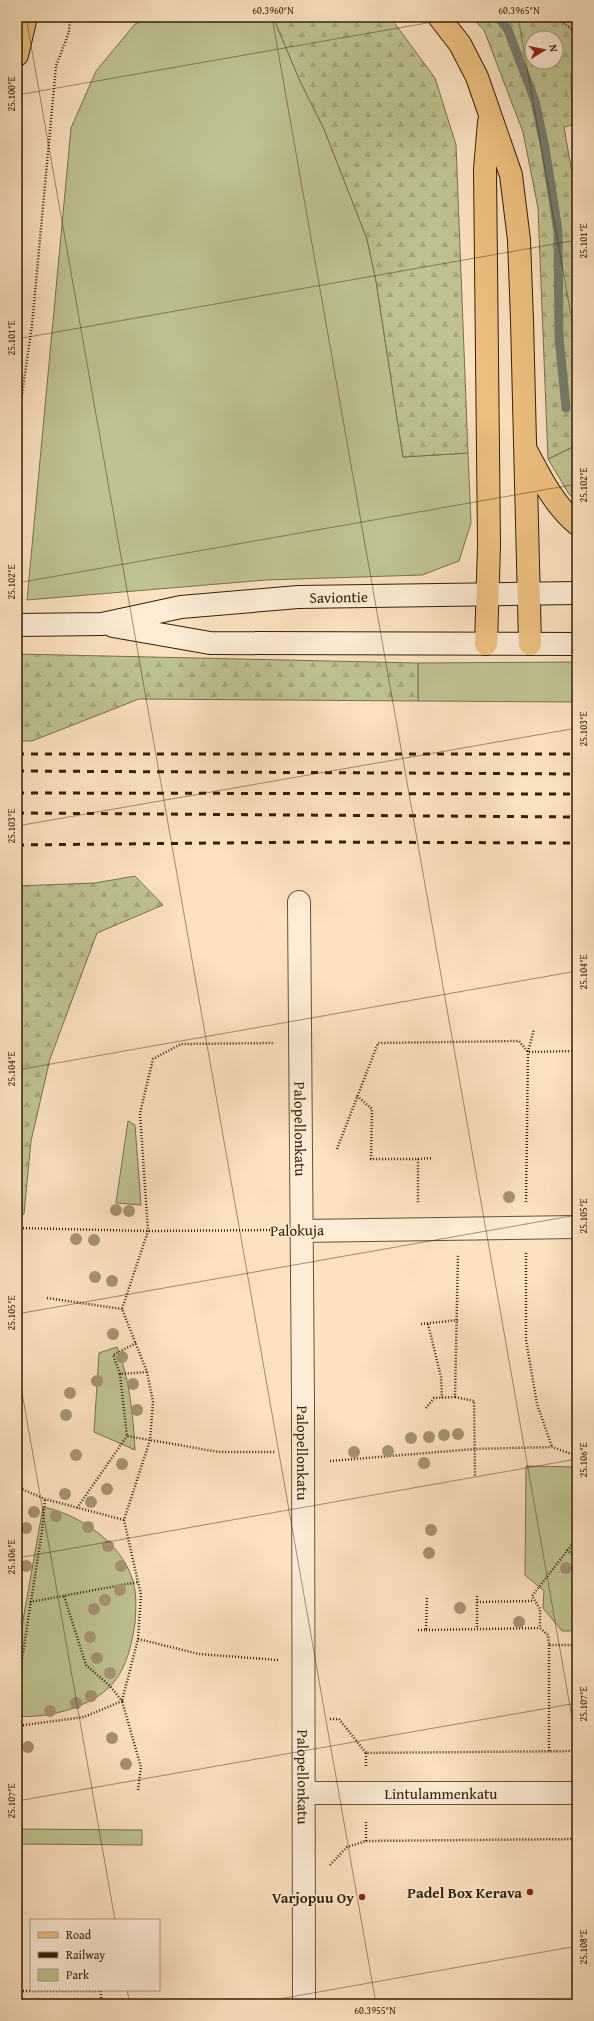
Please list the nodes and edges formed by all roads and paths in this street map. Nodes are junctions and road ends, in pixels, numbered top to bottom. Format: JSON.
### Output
{"nodes":[{"id":1,"x":26,"y":17,"type":"edge"},
{"id":2,"x":70,"y":17,"type":"edge"},
{"id":3,"x":439,"y":17,"type":"edge"},
{"id":4,"x":553,"y":17,"type":"edge"},
{"id":5,"x":577,"y":32,"type":"edge"},
{"id":6,"x":17,"y":55,"type":"edge"},
{"id":7,"x":490,"y":117,"type":"junction"},
{"id":8,"x":17,"y":430,"type":"edge"},
{"id":9,"x":525,"y":449,"type":"junction"},
{"id":10,"x":577,"y":524,"type":"edge"},
{"id":11,"x":528,"y":593,"type":"junction"},
{"id":12,"x":577,"y":593,"type":"edge"},
{"id":13,"x":487,"y":594,"type":"junction"},
{"id":14,"x":102,"y":624,"type":"junction"},
{"id":15,"x":17,"y":625,"type":"edge"},
{"id":16,"x":486,"y":644,"type":"junction"},
{"id":17,"x":530,"y":644,"type":"junction"},
{"id":18,"x":577,"y":644,"type":"edge"},
{"id":19,"x":299,"y":902,"type":"dead end"},
{"id":20,"x":534,"y":1029,"type":"dead end"},
{"id":21,"x":281,"y":1043,"type":"dead end"},
{"id":22,"x":577,"y":1051,"type":"edge"},
{"id":23,"x":528,"y":1052,"type":"junction"},
{"id":24,"x":357,"y":1096,"type":"junction"},
{"id":25,"x":337,"y":1149,"type":"dead end"},
{"id":26,"x":433,"y":1158,"type":"dead end"},
{"id":27,"x":418,"y":1159,"type":"junction"},
{"id":28,"x":577,"y":1227,"type":"edge"},
{"id":29,"x":17,"y":1228,"type":"edge"},
{"id":30,"x":458,"y":1228,"type":"junction"},
{"id":31,"x":526,"y":1228,"type":"junction"},
{"id":32,"x":418,"y":1229,"type":"junction"},
{"id":33,"x":148,"y":1231,"type":"junction"},
{"id":34,"x":301,"y":1231,"type":"junction"},
{"id":35,"x":47,"y":1298,"type":"dead end"},
{"id":36,"x":122,"y":1309,"type":"junction"},
{"id":37,"x":458,"y":1320,"type":"junction"},
{"id":38,"x":421,"y":1324,"type":"dead end"},
{"id":39,"x":428,"y":1324,"type":"junction"},
{"id":40,"x":136,"y":1343,"type":"junction"},
{"id":41,"x":147,"y":1372,"type":"junction"},
{"id":42,"x":120,"y":1374,"type":"junction"},
{"id":43,"x":455,"y":1397,"type":"junction"},
{"id":44,"x":442,"y":1398,"type":"junction"},
{"id":45,"x":426,"y":1408,"type":"dead end"},
{"id":46,"x":127,"y":1436,"type":"junction"},
{"id":47,"x":150,"y":1440,"type":"junction"},
{"id":48,"x":552,"y":1448,"type":"junction"},
{"id":49,"x":475,"y":1449,"type":"junction"},
{"id":50,"x":283,"y":1452,"type":"dead end"},
{"id":51,"x":577,"y":1456,"type":"edge"},
{"id":52,"x":302,"y":1462,"type":"junction"},
{"id":53,"x":475,"y":1476,"type":"dead end"},
{"id":54,"x":17,"y":1487,"type":"edge"},
{"id":55,"x":45,"y":1499,"type":"junction"},
{"id":56,"x":77,"y":1508,"type":"junction"},
{"id":57,"x":124,"y":1520,"type":"junction"},
{"id":58,"x":577,"y":1538,"type":"edge"},
{"id":59,"x":567,"y":1550,"type":"junction"},
{"id":60,"x":577,"y":1559,"type":"edge"},
{"id":61,"x":138,"y":1582,"type":"junction"},
{"id":62,"x":64,"y":1596,"type":"junction"},
{"id":63,"x":477,"y":1596,"type":"dead end"},
{"id":64,"x":427,"y":1597,"type":"dead end"},
{"id":65,"x":535,"y":1601,"type":"junction"},
{"id":66,"x":30,"y":1602,"type":"junction"},
{"id":67,"x":477,"y":1602,"type":"junction"},
{"id":68,"x":540,"y":1628,"type":"junction"},
{"id":69,"x":477,"y":1629,"type":"junction"},
{"id":70,"x":418,"y":1630,"type":"dead end"},
{"id":71,"x":426,"y":1630,"type":"junction"},
{"id":72,"x":138,"y":1639,"type":"junction"},
{"id":73,"x":549,"y":1645,"type":"junction"},
{"id":74,"x":577,"y":1645,"type":"edge"},
{"id":75,"x":284,"y":1661,"type":"dead end"},
{"id":76,"x":19,"y":1672,"type":"edge"},
{"id":77,"x":17,"y":1691,"type":"edge"},
{"id":78,"x":122,"y":1701,"type":"junction"},
{"id":79,"x":303,"y":1719,"type":"junction"},
{"id":80,"x":17,"y":1726,"type":"edge"},
{"id":81,"x":549,"y":1751,"type":"junction"},
{"id":82,"x":577,"y":1751,"type":"edge"},
{"id":83,"x":138,"y":1790,"type":"dead end"},
{"id":84,"x":304,"y":1794,"type":"junction"},
{"id":85,"x":577,"y":1794,"type":"edge"},
{"id":86,"x":577,"y":1839,"type":"edge"},
{"id":87,"x":304,"y":1869,"type":"junction"},
{"id":88,"x":17,"y":1991,"type":"edge"},
{"id":89,"x":101,"y":2004,"type":"edge"},
{"id":90,"x":304,"y":2004,"type":"edge"}],
"edges":[{"from":1,"to":6,"type":"main road"},
{"from":2,"to":8,"type":"path"},
{"from":3,"to":7,"type":"main road"},
{"from":4,"to":5,"type":"path"},
{"from":7,"to":9,"type":"main road"},
{"from":7,"to":13,"type":"main road"},
{"from":9,"to":10,"type":"main road"},
{"from":9,"to":11,"type":"main road"},
{"from":11,"to":12,"type":"street","name":"Saviontie"},
{"from":11,"to":13,"type":"street","name":"Saviontie"},
{"from":11,"to":17,"type":"main road"},
{"from":13,"to":14,"type":"street","name":"Saviontie"},
{"from":13,"to":16,"type":"main road"},
{"from":14,"to":15,"type":"street","name":"Saviontie"},
{"from":14,"to":16,"type":"street","name":"Saviontie"},
{"from":16,"to":17,"type":"street","name":"Saviontie"},
{"from":17,"to":18,"type":"street","name":"Saviontie"},
{"from":19,"to":34,"type":"street","name":"Palopellonkatu"},
{"from":20,"to":23,"type":"path"},
{"from":21,"to":33,"type":"path"},
{"from":22,"to":23,"type":"path"},
{"from":23,"to":24,"type":"path"},
{"from":23,"to":31,"type":"path"},
{"from":24,"to":25,"type":"path"},
{"from":24,"to":27,"type":"path"},
{"from":26,"to":27,"type":"path"},
{"from":27,"to":32,"type":"path"},
{"from":28,"to":31,"type":"street","name":"Palokuja"},
{"from":29,"to":33,"type":"path","name":"Palokuja"},
{"from":30,"to":31,"type":"street","name":"Palokuja"},
{"from":30,"to":32,"type":"street","name":"Palokuja"},
{"from":30,"to":37,"type":"path"},
{"from":31,"to":48,"type":"path"},
{"from":32,"to":34,"type":"street","name":"Palokuja"},
{"from":33,"to":34,"type":"path","name":"Palokuja"},
{"from":33,"to":36,"type":"path"},
{"from":34,"to":52,"type":"street","name":"Palopellonkatu"},
{"from":35,"to":36,"type":"path"},
{"from":36,"to":40,"type":"path"},
{"from":37,"to":39,"type":"path"},
{"from":37,"to":43,"type":"path"},
{"from":38,"to":39,"type":"path"},
{"from":39,"to":44,"type":"path"},
{"from":40,"to":41,"type":"path"},
{"from":40,"to":42,"type":"path"},
{"from":41,"to":42,"type":"path"},
{"from":41,"to":47,"type":"path"},
{"from":42,"to":46,"type":"path"},
{"from":43,"to":44,"type":"path"},
{"from":43,"to":49,"type":"path"},
{"from":44,"to":45,"type":"path"},
{"from":46,"to":47,"type":"path"},
{"from":46,"to":56,"type":"path"},
{"from":47,"to":50,"type":"path"},
{"from":47,"to":57,"type":"path"},
{"from":48,"to":49,"type":"path"},
{"from":48,"to":51,"type":"path"},
{"from":49,"to":52,"type":"path"},
{"from":49,"to":53,"type":"path"},
{"from":52,"to":79,"type":"street","name":"Palopellonkatu"},
{"from":54,"to":55,"type":"path"},
{"from":55,"to":56,"type":"path"},
{"from":55,"to":66,"type":"path"},
{"from":56,"to":57,"type":"path"},
{"from":57,"to":61,"type":"path"},
{"from":58,"to":59,"type":"path"},
{"from":59,"to":60,"type":"path"},
{"from":59,"to":65,"type":"path"},
{"from":61,"to":62,"type":"path"},
{"from":61,"to":72,"type":"path"},
{"from":62,"to":66,"type":"path"},
{"from":62,"to":78,"type":"path"},
{"from":63,"to":67,"type":"path"},
{"from":64,"to":71,"type":"path"},
{"from":65,"to":67,"type":"path"},
{"from":65,"to":68,"type":"path"},
{"from":66,"to":76,"type":"path"},
{"from":67,"to":69,"type":"path"},
{"from":68,"to":69,"type":"path"},
{"from":68,"to":73,"type":"path"},
{"from":69,"to":71,"type":"path"},
{"from":70,"to":71,"type":"path"},
{"from":72,"to":75,"type":"path"},
{"from":72,"to":78,"type":"path"},
{"from":73,"to":74,"type":"path"},
{"from":73,"to":81,"type":"path"},
{"from":76,"to":77,"type":"path"},
{"from":78,"to":80,"type":"path"},
{"from":78,"to":83,"type":"path"},
{"from":79,"to":81,"type":"path"},
{"from":79,"to":84,"type":"street","name":"Palopellonkatu"},
{"from":81,"to":82,"type":"path"},
{"from":84,"to":85,"type":"street","name":"Lintulammenkatu"},
{"from":84,"to":87,"type":"street","name":"Palopellonkatu"},
{"from":86,"to":87,"type":"path"},
{"from":87,"to":90,"type":"street","name":"Palopellonkatu"},
{"from":88,"to":89,"type":"path"}]}
